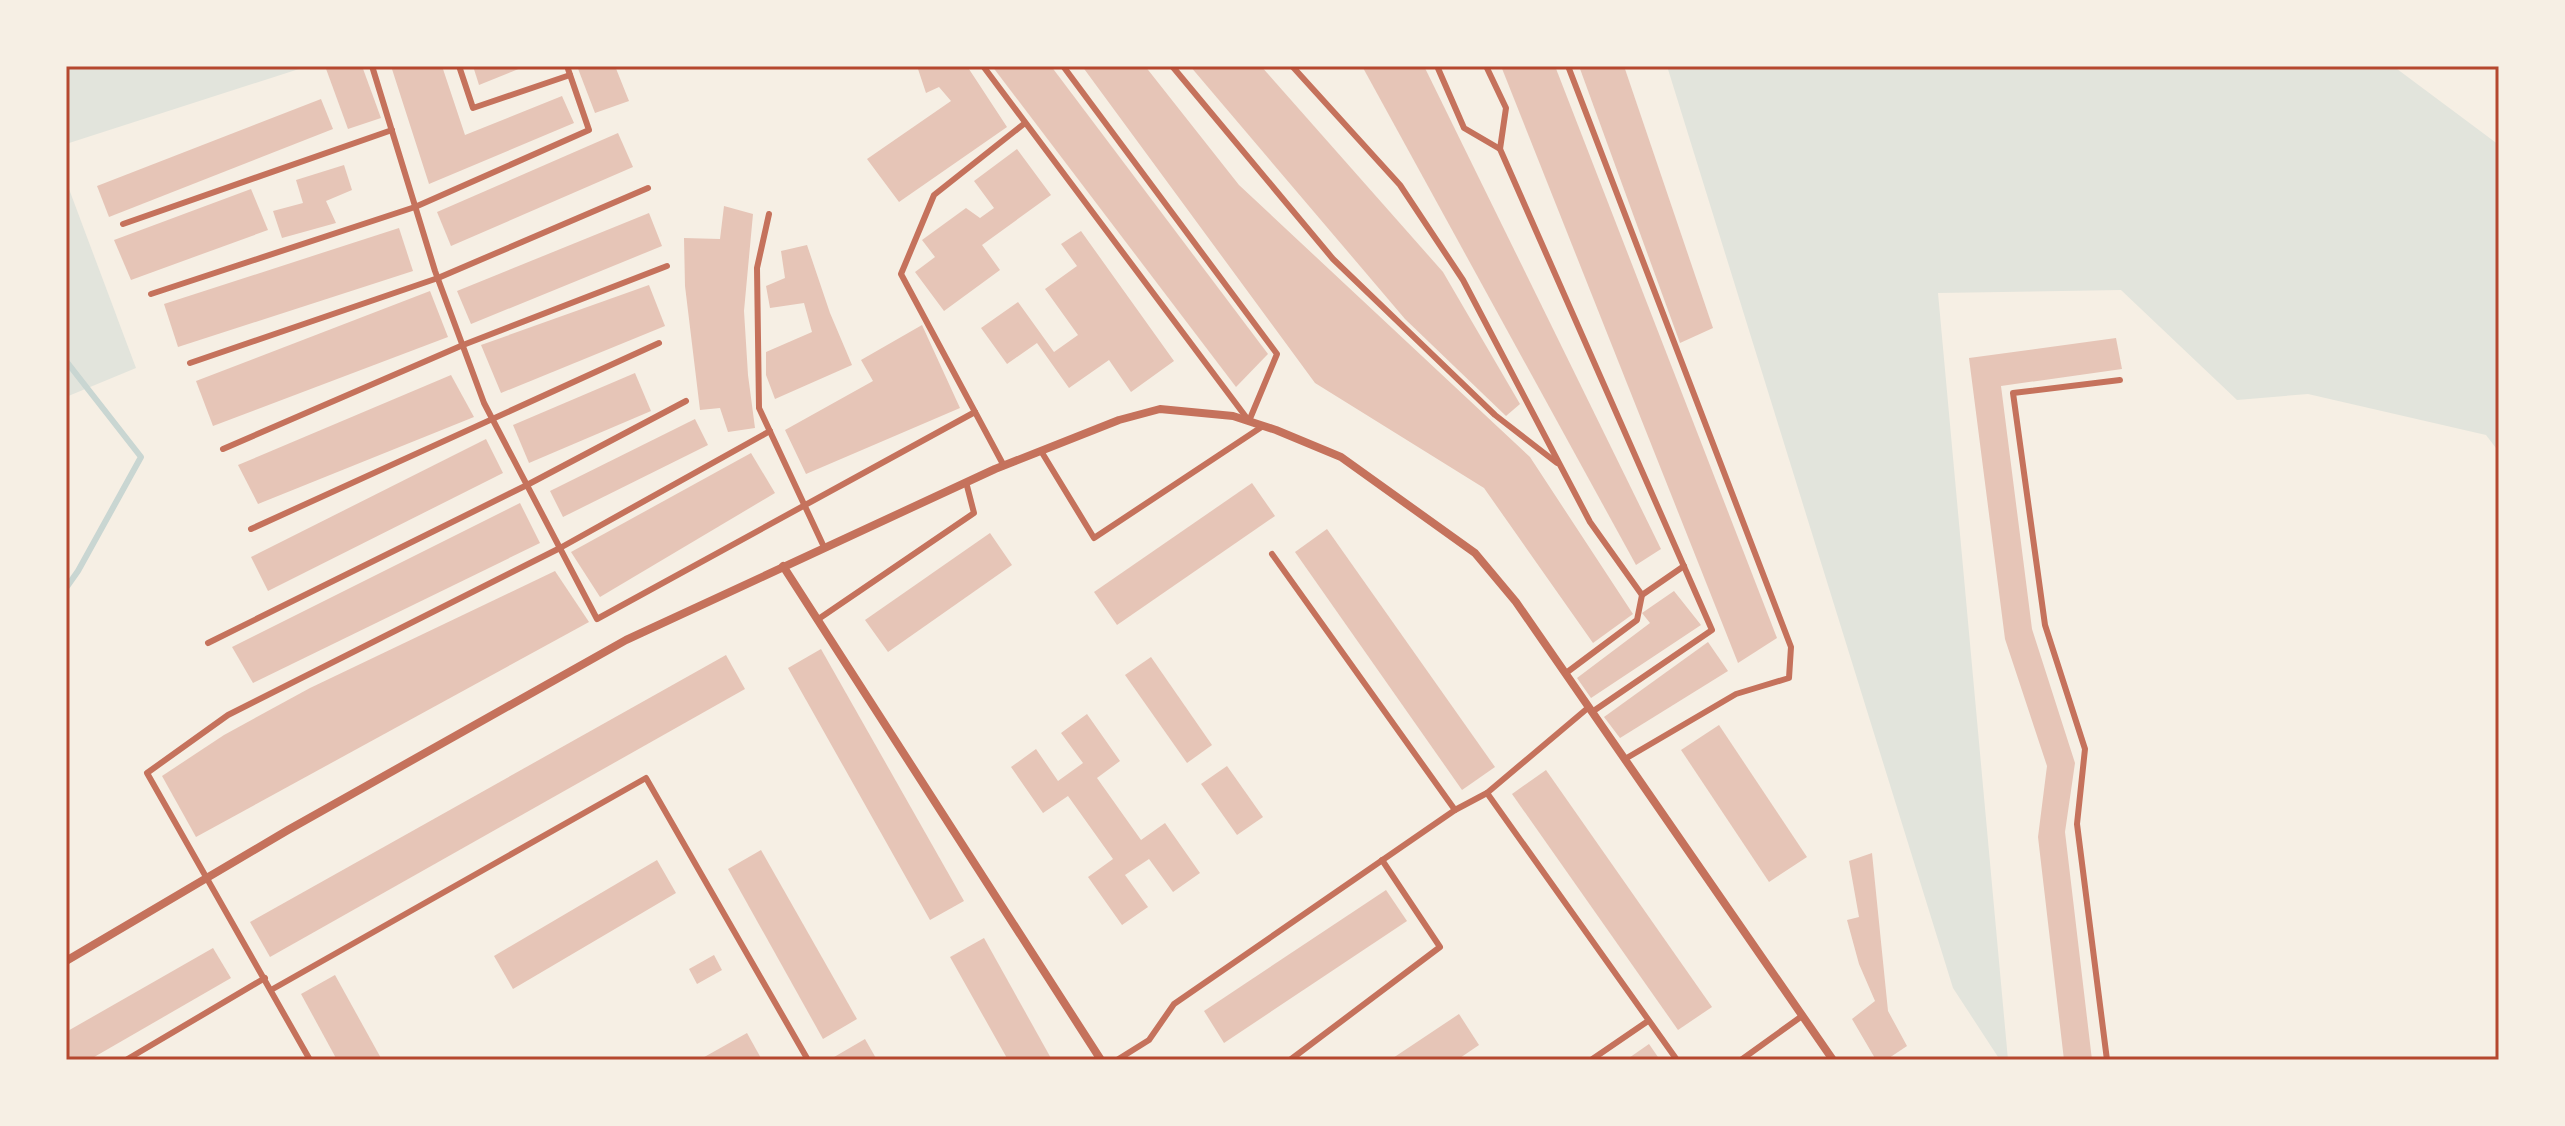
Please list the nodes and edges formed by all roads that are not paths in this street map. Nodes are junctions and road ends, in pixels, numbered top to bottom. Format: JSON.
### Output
{"nodes":[{"id":1,"x":372,"y":66,"type":"edge"},
{"id":2,"x":459,"y":66,"type":"edge"},
{"id":3,"x":567,"y":66,"type":"edge"},
{"id":4,"x":983,"y":66,"type":"edge"},
{"id":5,"x":1063,"y":66,"type":"edge"},
{"id":6,"x":1172,"y":66,"type":"edge"},
{"id":7,"x":1292,"y":66,"type":"edge"},
{"id":8,"x":1437,"y":66,"type":"edge"},
{"id":9,"x":1486,"y":66,"type":"edge"},
{"id":10,"x":1568,"y":66,"type":"edge"},
{"id":11,"x":570,"y":75,"type":"junction"},
{"id":12,"x":1025,"y":123,"type":"junction"},
{"id":13,"x":392,"y":130,"type":"junction"},
{"id":14,"x":1500,"y":149,"type":"junction"},
{"id":15,"x":648,"y":188,"type":"dead end"},
{"id":16,"x":415,"y":207,"type":"junction"},
{"id":17,"x":769,"y":214,"type":"dead end"},
{"id":18,"x":123,"y":224,"type":"dead end"},
{"id":19,"x":667,"y":266,"type":"dead end"},
{"id":20,"x":438,"y":278,"type":"junction"},
{"id":21,"x":151,"y":294,"type":"dead end"},
{"id":22,"x":659,"y":343,"type":"dead end"},
{"id":23,"x":463,"y":345,"type":"junction"},
{"id":24,"x":190,"y":363,"type":"dead end"},
{"id":25,"x":2120,"y":380,"type":"dead end"},
{"id":26,"x":686,"y":401,"type":"dead end"},
{"id":27,"x":975,"y":412,"type":"junction"},
{"id":28,"x":493,"y":420,"type":"junction"},
{"id":29,"x":1249,"y":421,"type":"junction"},
{"id":30,"x":1263,"y":426,"type":"junction"},
{"id":31,"x":770,"y":431,"type":"junction"},
{"id":32,"x":223,"y":449,"type":"dead end"},
{"id":33,"x":1041,"y":451,"type":"junction"},
{"id":34,"x":1560,"y":465,"type":"junction"},
{"id":35,"x":1004,"y":466,"type":"junction"},
{"id":36,"x":966,"y":482,"type":"junction"},
{"id":37,"x":527,"y":485,"type":"junction"},
{"id":38,"x":804,"y":504,"type":"junction"},
{"id":39,"x":251,"y":529,"type":"dead end"},
{"id":40,"x":824,"y":547,"type":"junction"},
{"id":41,"x":560,"y":548,"type":"junction"},
{"id":42,"x":1272,"y":554,"type":"dead end"},
{"id":43,"x":783,"y":566,"type":"junction"},
{"id":44,"x":1684,"y":566,"type":"junction"},
{"id":45,"x":1642,"y":595,"type":"junction"},
{"id":46,"x":817,"y":620,"type":"junction"},
{"id":47,"x":208,"y":643,"type":"dead end"},
{"id":48,"x":1566,"y":673,"type":"junction"},
{"id":49,"x":1591,"y":710,"type":"junction"},
{"id":50,"x":1625,"y":759,"type":"junction"},
{"id":51,"x":1487,"y":793,"type":"junction"},
{"id":52,"x":1455,"y":810,"type":"junction"},
{"id":53,"x":1382,"y":860,"type":"junction"},
{"id":54,"x":207,"y":877,"type":"junction"},
{"id":55,"x":66,"y":961,"type":"edge"},
{"id":56,"x":265,"y":978,"type":"junction"},
{"id":57,"x":271,"y":990,"type":"junction"},
{"id":58,"x":1802,"y":1016,"type":"junction"},
{"id":59,"x":1648,"y":1021,"type":"junction"},
{"id":60,"x":126,"y":1060,"type":"edge"},
{"id":61,"x":310,"y":1060,"type":"edge"},
{"id":62,"x":808,"y":1060,"type":"edge"},
{"id":63,"x":1101,"y":1060,"type":"edge"},
{"id":64,"x":1117,"y":1060,"type":"edge"},
{"id":65,"x":1290,"y":1060,"type":"edge"},
{"id":66,"x":1591,"y":1060,"type":"edge"},
{"id":67,"x":1677,"y":1060,"type":"edge"},
{"id":68,"x":1741,"y":1060,"type":"edge"},
{"id":69,"x":1833,"y":1060,"type":"edge"},
{"id":70,"x":2107,"y":1060,"type":"edge"}],
"edges":[{"from":1,"to":13,"type":"lane"},
{"from":2,"to":11,"type":"lane"},
{"from":3,"to":11,"type":"lane"},
{"from":4,"to":12,"type":"lane"},
{"from":5,"to":29,"type":"lane"},
{"from":6,"to":34,"type":"lane"},
{"from":7,"to":34,"type":"lane"},
{"from":8,"to":14,"type":"lane"},
{"from":9,"to":14,"type":"lane"},
{"from":10,"to":50,"type":"lane"},
{"from":11,"to":16,"type":"lane"},
{"from":12,"to":27,"type":"lane"},
{"from":12,"to":29,"type":"lane"},
{"from":13,"to":16,"type":"lane"},
{"from":13,"to":18,"type":"lane"},
{"from":14,"to":44,"type":"lane"},
{"from":15,"to":20,"type":"lane"},
{"from":16,"to":20,"type":"lane"},
{"from":16,"to":21,"type":"lane"},
{"from":17,"to":31,"type":"lane"},
{"from":19,"to":23,"type":"lane"},
{"from":20,"to":23,"type":"lane"},
{"from":20,"to":24,"type":"lane"},
{"from":22,"to":28,"type":"lane"},
{"from":23,"to":28,"type":"lane"},
{"from":23,"to":32,"type":"lane"},
{"from":25,"to":70,"type":"lane"},
{"from":26,"to":37,"type":"lane"},
{"from":27,"to":35,"type":"lane"},
{"from":27,"to":38,"type":"lane"},
{"from":28,"to":37,"type":"lane"},
{"from":28,"to":39,"type":"lane"},
{"from":29,"to":30,"type":"street"},
{"from":29,"to":33,"type":"street"},
{"from":30,"to":33,"type":"lane"},
{"from":30,"to":48,"type":"street"},
{"from":31,"to":38,"type":"lane"},
{"from":31,"to":41,"type":"lane"},
{"from":33,"to":35,"type":"street"},
{"from":34,"to":45,"type":"lane"},
{"from":35,"to":36,"type":"street"},
{"from":36,"to":40,"type":"street"},
{"from":36,"to":46,"type":"lane"},
{"from":37,"to":41,"type":"lane"},
{"from":37,"to":47,"type":"lane"},
{"from":38,"to":40,"type":"lane"},
{"from":38,"to":41,"type":"lane"},
{"from":40,"to":43,"type":"street"},
{"from":41,"to":54,"type":"lane"},
{"from":42,"to":52,"type":"lane"},
{"from":43,"to":46,"type":"street"},
{"from":43,"to":54,"type":"street"},
{"from":44,"to":45,"type":"lane"},
{"from":44,"to":49,"type":"lane"},
{"from":45,"to":48,"type":"lane"},
{"from":46,"to":63,"type":"street"},
{"from":48,"to":49,"type":"street"},
{"from":49,"to":50,"type":"street"},
{"from":49,"to":51,"type":"lane"},
{"from":50,"to":58,"type":"street"},
{"from":51,"to":52,"type":"lane"},
{"from":51,"to":59,"type":"lane"},
{"from":52,"to":53,"type":"lane"},
{"from":53,"to":64,"type":"lane"},
{"from":53,"to":65,"type":"lane"},
{"from":54,"to":55,"type":"street"},
{"from":54,"to":56,"type":"lane"},
{"from":56,"to":57,"type":"lane"},
{"from":56,"to":60,"type":"lane"},
{"from":57,"to":61,"type":"lane"},
{"from":57,"to":62,"type":"lane"},
{"from":58,"to":68,"type":"lane"},
{"from":58,"to":69,"type":"street"},
{"from":59,"to":66,"type":"lane"},
{"from":59,"to":67,"type":"lane"}]}
